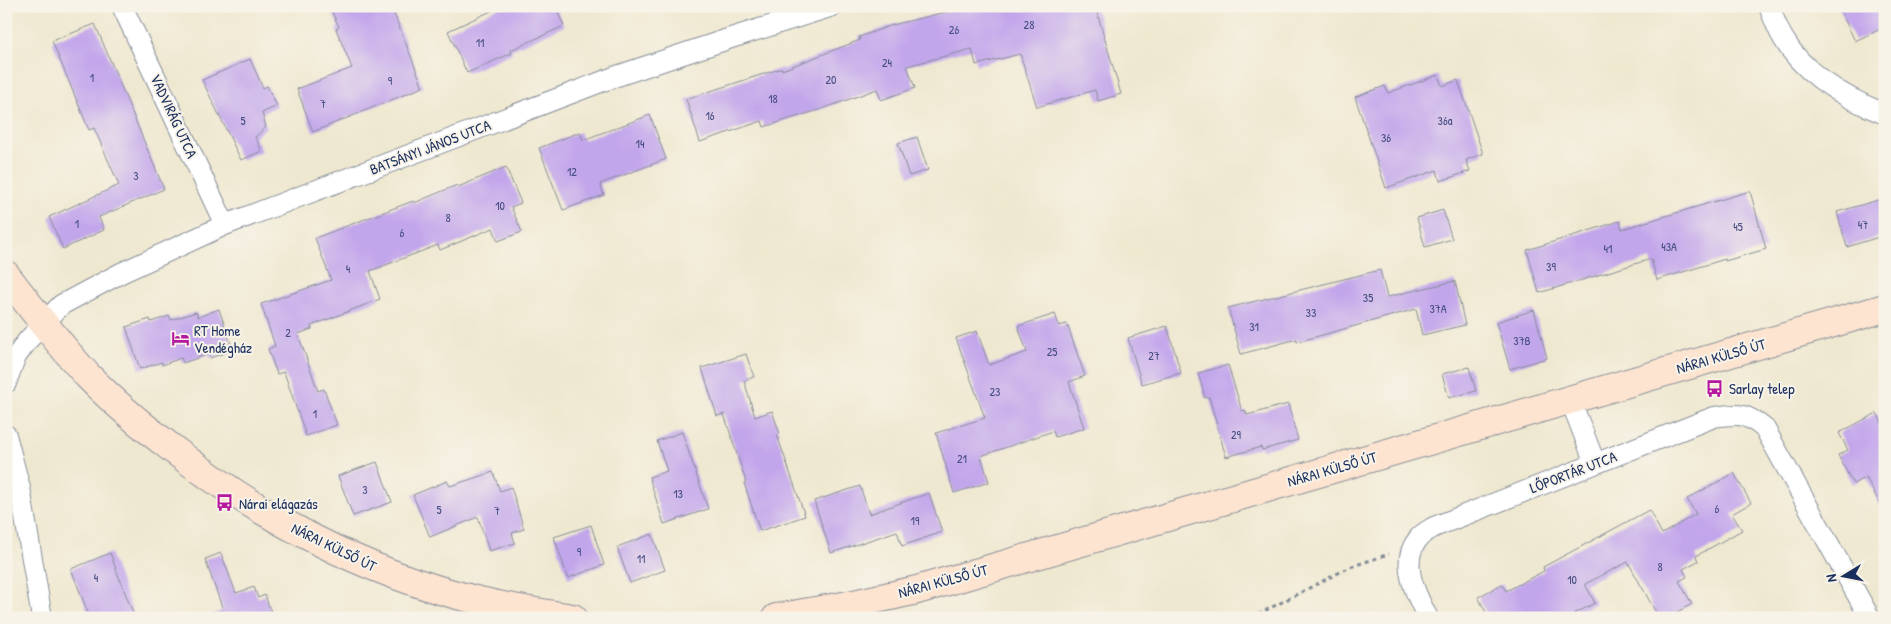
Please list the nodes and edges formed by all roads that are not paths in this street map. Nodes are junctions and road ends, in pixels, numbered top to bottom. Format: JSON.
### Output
{"nodes":[{"id":1,"x":122,"y":6,"type":"edge"},
{"id":2,"x":833,"y":6,"type":"edge"},
{"id":3,"x":1769,"y":6,"type":"edge"},
{"id":4,"x":1885,"y":114,"type":"edge"},
{"id":5,"x":225,"y":225,"type":"junction"},
{"id":6,"x":6,"y":275,"type":"edge"},
{"id":7,"x":1885,"y":308,"type":"edge"},
{"id":8,"x":43,"y":323,"type":"junction"},
{"id":9,"x":6,"y":383,"type":"edge"},
{"id":10,"x":1570,"y":399,"type":"junction"},
{"id":11,"x":6,"y":435,"type":"edge"},
{"id":12,"x":1595,"y":463,"type":"junction"},
{"id":13,"x":42,"y":618,"type":"edge"},
{"id":14,"x":573,"y":618,"type":"edge"},
{"id":15,"x":776,"y":618,"type":"edge"},
{"id":16,"x":1428,"y":618,"type":"edge"},
{"id":17,"x":1870,"y":618,"type":"edge"}],
"edges":[{"from":1,"to":5,"type":"street","name":"VADVIRÁG UTCA"},
{"from":2,"to":5,"type":"street","name":"BATSÁNYI JÁNOS UTCA"},
{"from":3,"to":4,"type":"street"},
{"from":5,"to":8,"type":"street","name":"BATSÁNYI JÁNOS UTCA"},
{"from":6,"to":8,"type":"street","name":"NÁRAI KÜLSŐ ÚT"},
{"from":7,"to":10,"type":"street","name":"NÁRAI KÜLSŐ ÚT"},
{"from":8,"to":9,"type":"street","name":"BATSÁNYI JÁNOS UTCA"},
{"from":8,"to":14,"type":"street","name":"NÁRAI KÜLSŐ ÚT"},
{"from":10,"to":12,"type":"street"},
{"from":10,"to":15,"type":"street","name":"NÁRAI KÜLSŐ ÚT"},
{"from":11,"to":13,"type":"street"},
{"from":12,"to":16,"type":"street","name":"LŐPORTÁR UTCA"},
{"from":12,"to":17,"type":"street","name":"LŐPORTÁR UTCA"}]}
